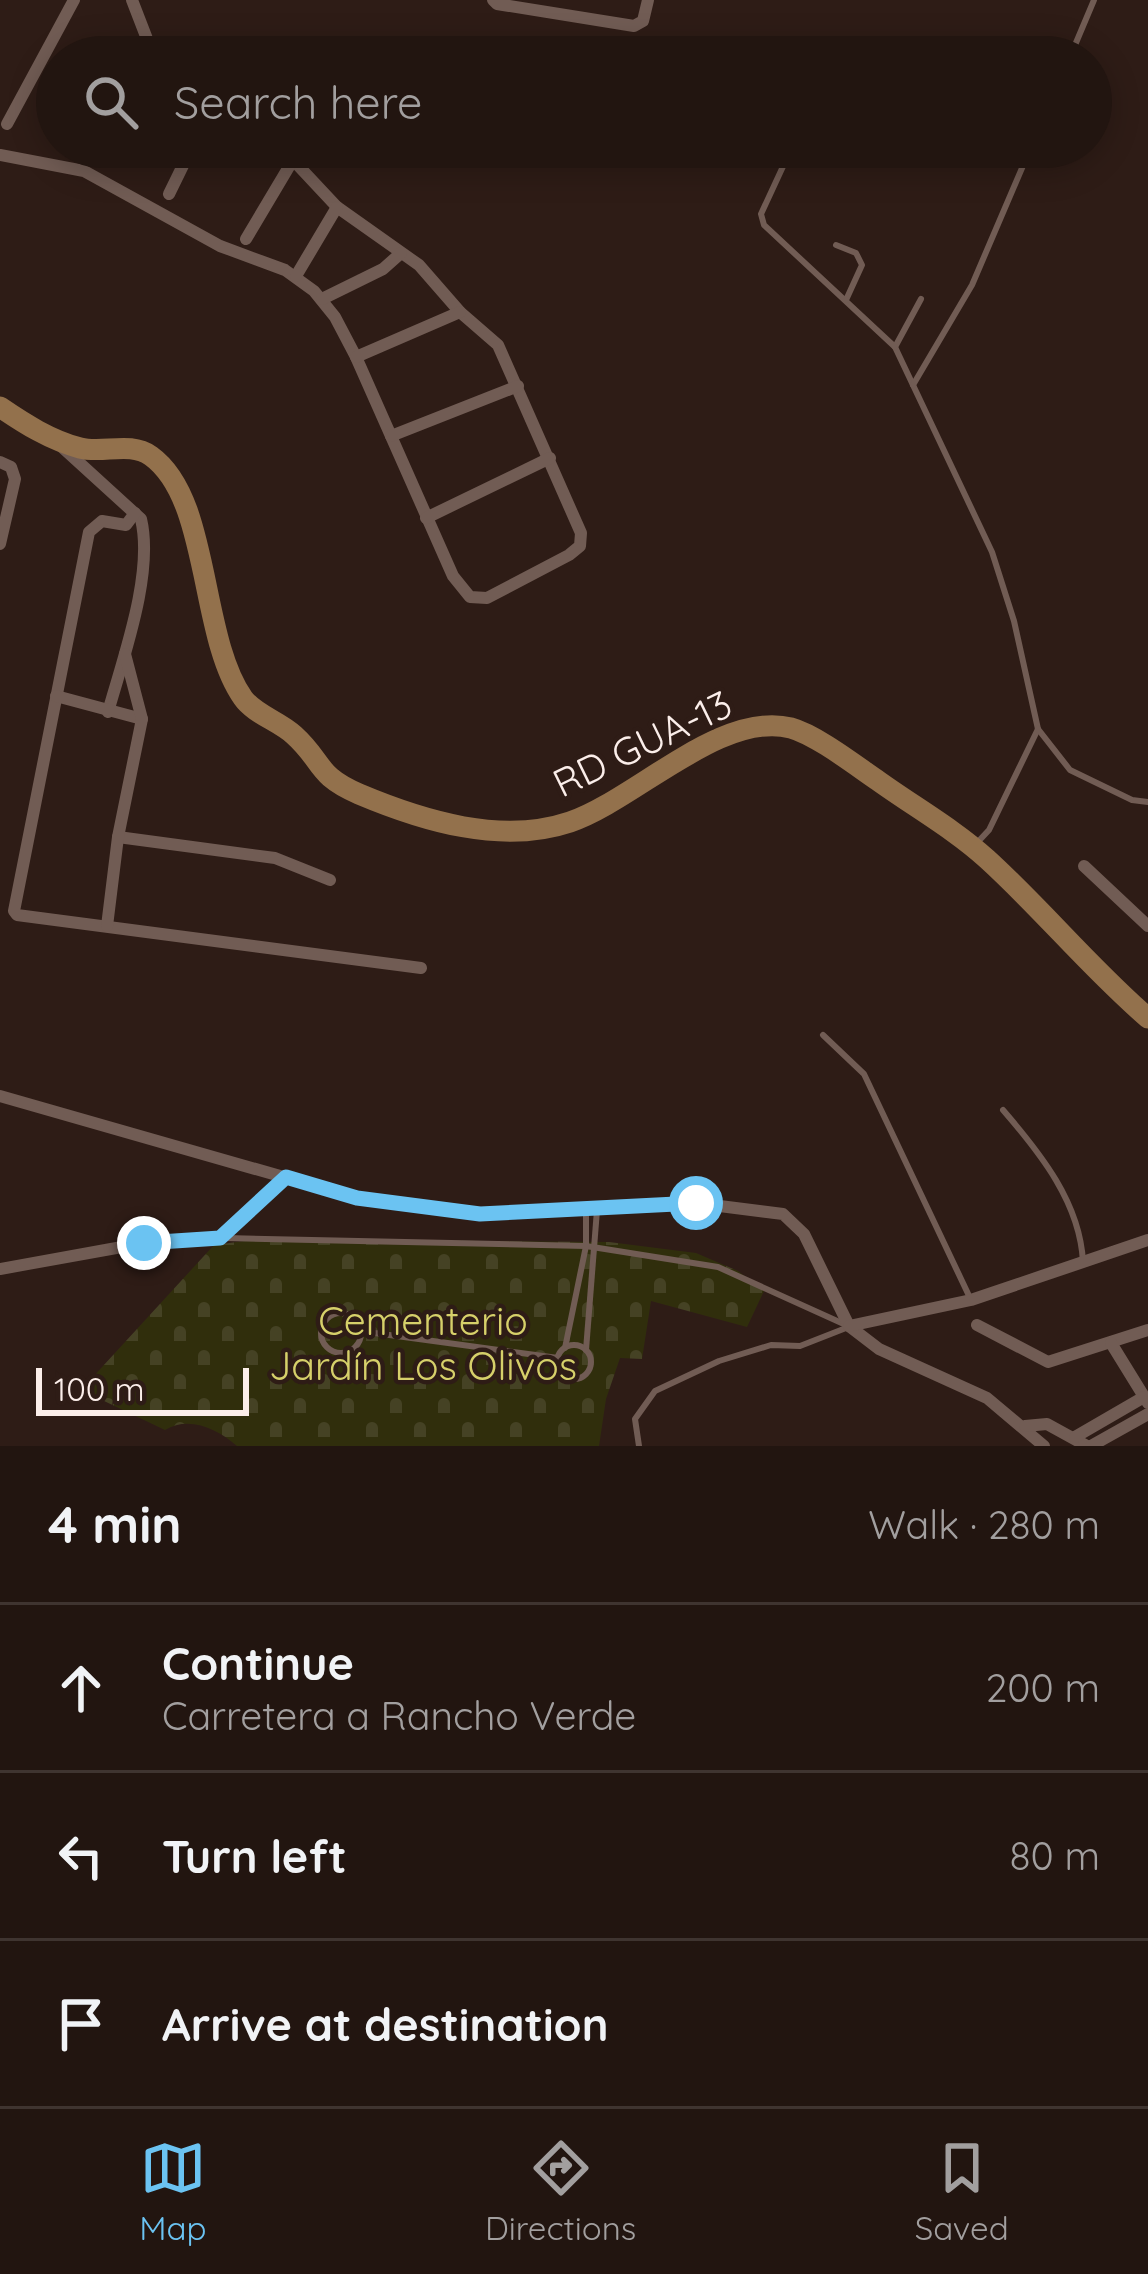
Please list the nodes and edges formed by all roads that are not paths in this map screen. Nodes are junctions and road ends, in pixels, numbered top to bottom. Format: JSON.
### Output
{"nodes":[{"id":1,"x":74,"y":0,"type":"edge"},
{"id":2,"x":132,"y":0,"type":"edge"},
{"id":3,"x":493,"y":0,"type":"edge"},
{"id":4,"x":648,"y":0,"type":"edge"},
{"id":5,"x":1094,"y":0,"type":"edge"},
{"id":6,"x":55,"y":36,"type":"edge"},
{"id":7,"x":143,"y":36,"type":"edge"},
{"id":8,"x":1079,"y":36,"type":"edge"},
{"id":9,"x":36,"y":71,"type":"edge"},
{"id":10,"x":8,"y":124,"type":"dead end"},
{"id":11,"x":0,"y":155,"type":"edge"},
{"id":12,"x":36,"y":162,"type":"edge"},
{"id":13,"x":68,"y":168,"type":"edge"},
{"id":14,"x":182,"y":168,"type":"edge"},
{"id":15,"x":288,"y":168,"type":"edge"},
{"id":16,"x":301,"y":168,"type":"edge"},
{"id":17,"x":782,"y":168,"type":"edge"},
{"id":18,"x":1022,"y":168,"type":"edge"},
{"id":19,"x":169,"y":194,"type":"dead end"},
{"id":20,"x":338,"y":207,"type":"junction"},
{"id":21,"x":247,"y":239,"type":"dead end"},
{"id":22,"x":836,"y":245,"type":"dead end"},
{"id":23,"x":401,"y":253,"type":"junction"},
{"id":24,"x":296,"y":276,"type":"junction"},
{"id":25,"x":322,"y":298,"type":"junction"},
{"id":26,"x":921,"y":299,"type":"dead end"},
{"id":27,"x":846,"y":300,"type":"junction"},
{"id":28,"x":460,"y":311,"type":"junction"},
{"id":29,"x":895,"y":346,"type":"junction"},
{"id":30,"x":356,"y":356,"type":"junction"},
{"id":31,"x":913,"y":385,"type":"junction"},
{"id":32,"x":518,"y":386,"type":"junction"},
{"id":33,"x":0,"y":407,"type":"edge"},
{"id":34,"x":391,"y":436,"type":"junction"},
{"id":35,"x":54,"y":439,"type":"junction"},
{"id":36,"x":550,"y":458,"type":"junction"},
{"id":37,"x":0,"y":462,"type":"edge"},
{"id":38,"x":135,"y":513,"type":"junction"},
{"id":39,"x":426,"y":518,"type":"junction"},
{"id":40,"x":0,"y":544,"type":"edge"},
{"id":41,"x":125,"y":652,"type":"junction"},
{"id":42,"x":56,"y":696,"type":"junction"},
{"id":43,"x":108,"y":712,"type":"junction"},
{"id":44,"x":142,"y":718,"type":"junction"},
{"id":45,"x":1038,"y":729,"type":"junction"},
{"id":46,"x":1148,"y":802,"type":"edge"},
{"id":47,"x":118,"y":837,"type":"junction"},
{"id":48,"x":973,"y":848,"type":"junction"},
{"id":49,"x":1084,"y":866,"type":"dead end"},
{"id":50,"x":330,"y":880,"type":"dead end"},
{"id":51,"x":107,"y":926,"type":"junction"},
{"id":52,"x":1148,"y":926,"type":"edge"},
{"id":53,"x":422,"y":968,"type":"dead end"},
{"id":54,"x":1142,"y":1005,"type":"edge"},
{"id":55,"x":823,"y":1035,"type":"dead end"},
{"id":56,"x":0,"y":1096,"type":"edge"},
{"id":57,"x":1004,"y":1110,"type":"dead end"},
{"id":58,"x":286,"y":1177,"type":"junction"},
{"id":59,"x":591,"y":1210,"type":"junction"},
{"id":60,"x":220,"y":1238,"type":"junction"},
{"id":61,"x":1148,"y":1240,"type":"edge"},
{"id":62,"x":590,"y":1246,"type":"junction"},
{"id":63,"x":1083,"y":1262,"type":"junction"},
{"id":64,"x":0,"y":1269,"type":"edge"},
{"id":65,"x":971,"y":1300,"type":"junction"},
{"id":66,"x":977,"y":1325,"type":"dead end"},
{"id":67,"x":849,"y":1326,"type":"junction"},
{"id":68,"x":1148,"y":1330,"type":"edge"},
{"id":69,"x":361,"y":1331,"type":"junction"},
{"id":70,"x":1112,"y":1343,"type":"junction"},
{"id":71,"x":565,"y":1348,"type":"junction"},
{"id":72,"x":586,"y":1351,"type":"junction"},
{"id":73,"x":557,"y":1358,"type":"junction"},
{"id":74,"x":1146,"y":1400,"type":"edge"},
{"id":75,"x":1148,"y":1414,"type":"edge"},
{"id":76,"x":1025,"y":1426,"type":"junction"},
{"id":77,"x":1084,"y":1443,"type":"edge"},
{"id":78,"x":639,"y":1446,"type":"edge"},
{"id":79,"x":1044,"y":1446,"type":"edge"}],
"edges":[{"from":1,"to":6,"type":"street"},
{"from":2,"to":7,"type":"street"},
{"from":3,"to":4,"type":"street"},
{"from":5,"to":8,"type":"lane"},
{"from":9,"to":10,"type":"street"},
{"from":11,"to":12,"type":"street"},
{"from":13,"to":24,"type":"street"},
{"from":14,"to":19,"type":"street"},
{"from":15,"to":21,"type":"street"},
{"from":16,"to":20,"type":"street"},
{"from":17,"to":27,"type":"lane"},
{"from":18,"to":31,"type":"lane"},
{"from":20,"to":23,"type":"street"},
{"from":20,"to":24,"type":"street"},
{"from":22,"to":27,"type":"lane"},
{"from":23,"to":25,"type":"street"},
{"from":23,"to":28,"type":"street"},
{"from":24,"to":25,"type":"street"},
{"from":25,"to":30,"type":"street"},
{"from":26,"to":29,"type":"lane"},
{"from":27,"to":29,"type":"lane"},
{"from":28,"to":30,"type":"street"},
{"from":28,"to":32,"type":"street"},
{"from":29,"to":31,"type":"lane"},
{"from":30,"to":34,"type":"street"},
{"from":31,"to":45,"type":"lane"},
{"from":32,"to":34,"type":"street"},
{"from":32,"to":36,"type":"street"},
{"from":33,"to":35,"type":"main road","name":"RD GUA-13"},
{"from":34,"to":39,"type":"street"},
{"from":35,"to":38,"type":"street"},
{"from":35,"to":48,"type":"main road","name":"RD GUA-13"},
{"from":36,"to":39,"type":"street"},
{"from":36,"to":39,"type":"street"},
{"from":37,"to":40,"type":"street"},
{"from":38,"to":41,"type":"street"},
{"from":38,"to":42,"type":"street"},
{"from":41,"to":43,"type":"street"},
{"from":41,"to":44,"type":"street"},
{"from":42,"to":43,"type":"street"},
{"from":42,"to":51,"type":"street"},
{"from":43,"to":44,"type":"street"},
{"from":44,"to":47,"type":"street"},
{"from":45,"to":46,"type":"lane"},
{"from":45,"to":48,"type":"lane"},
{"from":47,"to":50,"type":"street"},
{"from":47,"to":51,"type":"street"},
{"from":48,"to":54,"type":"main road","name":"RD GUA-13"},
{"from":49,"to":52,"type":"street"},
{"from":51,"to":53,"type":"street"},
{"from":55,"to":65,"type":"lane"},
{"from":56,"to":58,"type":"street"},
{"from":57,"to":63,"type":"lane"},
{"from":58,"to":59,"type":"street"},
{"from":58,"to":60,"type":"street"},
{"from":59,"to":62,"type":"lane"},
{"from":59,"to":67,"type":"street"},
{"from":60,"to":62,"type":"lane"},
{"from":60,"to":64,"type":"street"},
{"from":61,"to":63,"type":"street"},
{"from":62,"to":67,"type":"lane"},
{"from":62,"to":71,"type":"lane"},
{"from":62,"to":72,"type":"lane"},
{"from":63,"to":65,"type":"street"},
{"from":65,"to":67,"type":"street"},
{"from":66,"to":70,"type":"street"},
{"from":67,"to":76,"type":"street"},
{"from":67,"to":78,"type":"lane"},
{"from":68,"to":70,"type":"street"},
{"from":69,"to":69,"type":"lane"},
{"from":69,"to":73,"type":"lane"},
{"from":70,"to":74,"type":"street"},
{"from":71,"to":72,"type":"lane"},
{"from":71,"to":73,"type":"lane"},
{"from":72,"to":73,"type":"lane"},
{"from":74,"to":77,"type":"street"},
{"from":75,"to":77,"type":"street"},
{"from":76,"to":77,"type":"street"},
{"from":76,"to":79,"type":"street"}]}
